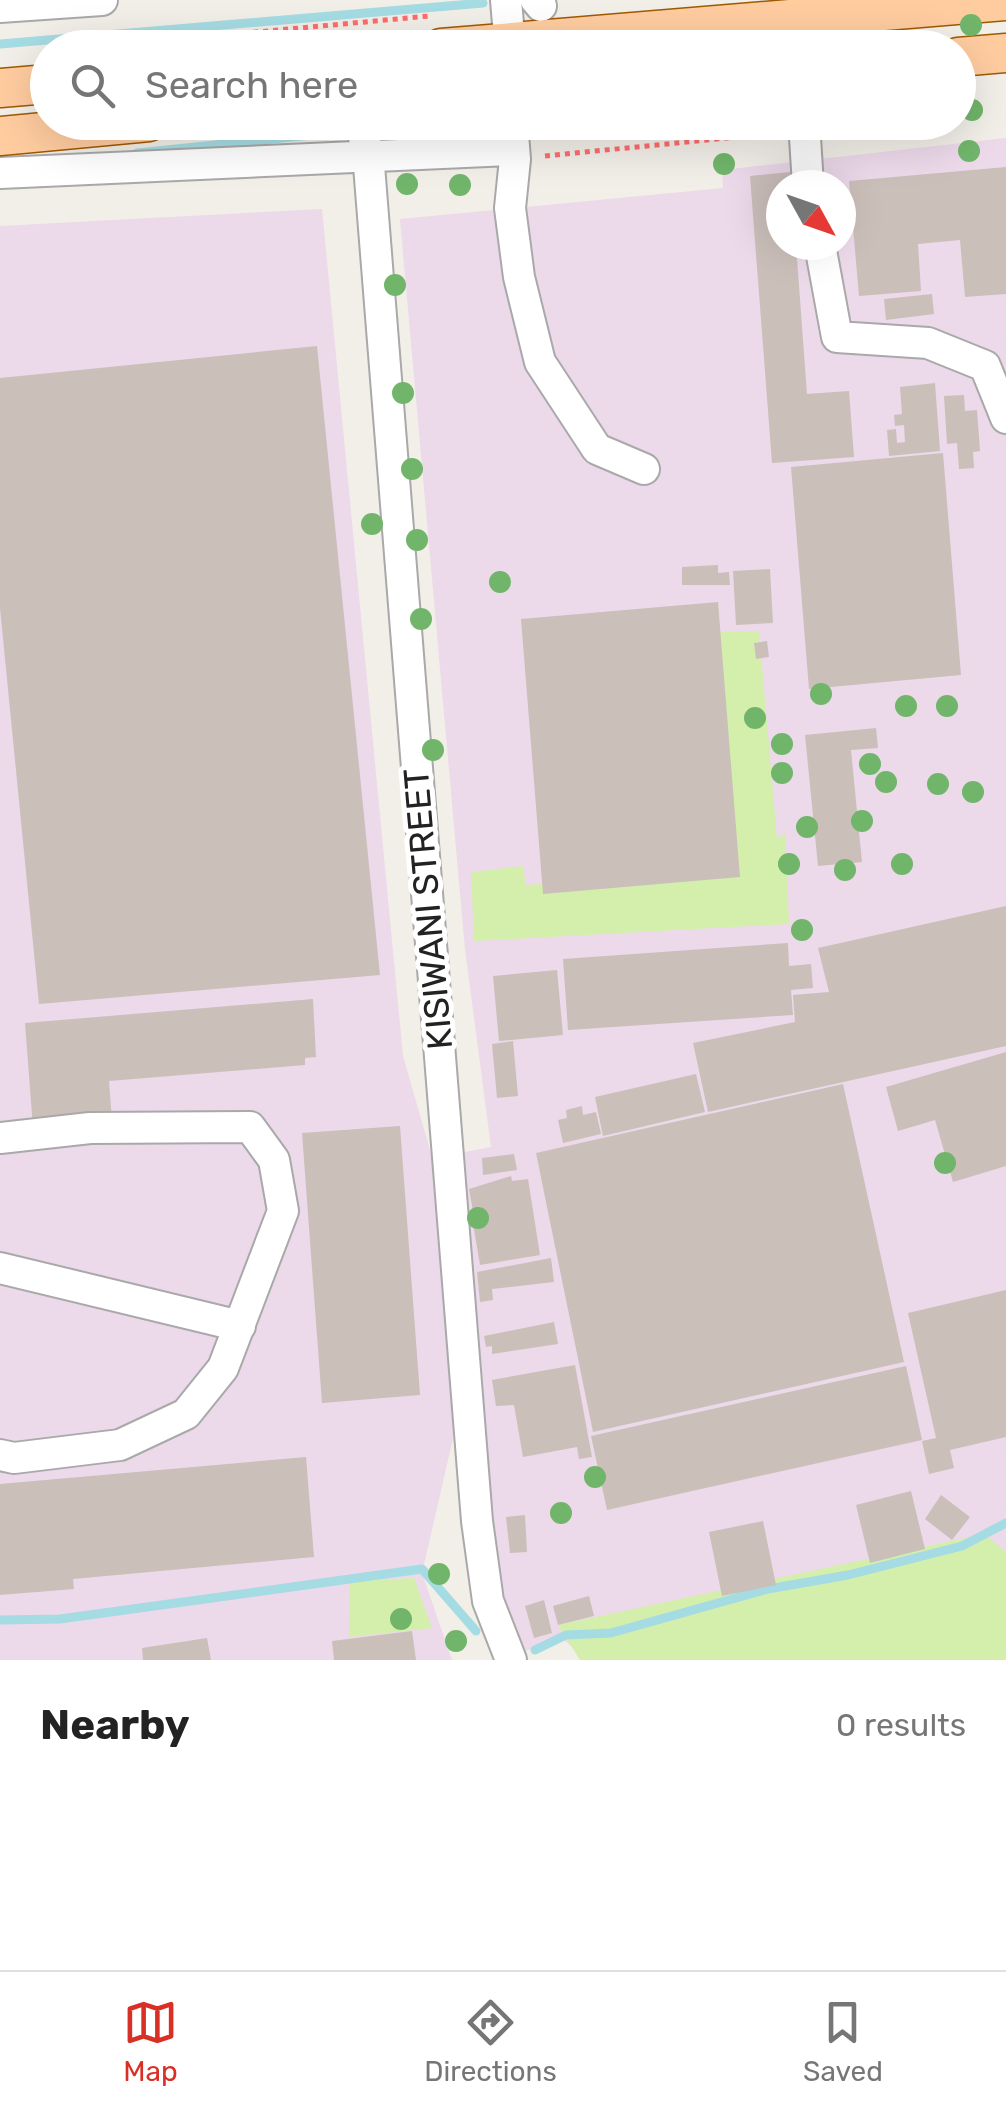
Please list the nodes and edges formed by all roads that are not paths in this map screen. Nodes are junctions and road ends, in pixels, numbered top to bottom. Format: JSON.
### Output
{"nodes":[{"id":1,"x":102,"y":0,"type":"edge"},
{"id":2,"x":506,"y":0,"type":"edge"},
{"id":3,"x":1006,"y":1,"type":"edge"},
{"id":4,"x":0,"y":6,"type":"edge"},
{"id":5,"x":763,"y":10,"type":"edge"},
{"id":6,"x":509,"y":30,"type":"edge"},
{"id":7,"x":614,"y":30,"type":"edge"},
{"id":8,"x":1006,"y":52,"type":"edge"},
{"id":9,"x":976,"y":55,"type":"edge"},
{"id":10,"x":30,"y":86,"type":"edge"},
{"id":11,"x":0,"y":88,"type":"edge"},
{"id":12,"x":30,"y":133,"type":"edge"},
{"id":13,"x":0,"y":136,"type":"edge"},
{"id":14,"x":365,"y":140,"type":"edge"},
{"id":15,"x":478,"y":140,"type":"edge"},
{"id":16,"x":512,"y":140,"type":"edge"},
{"id":17,"x":805,"y":140,"type":"edge"},
{"id":18,"x":368,"y":153,"type":"junction"},
{"id":19,"x":807,"y":170,"type":"edge"},
{"id":20,"x":0,"y":173,"type":"edge"},
{"id":21,"x":823,"y":260,"type":"edge"},
{"id":22,"x":1006,"y":418,"type":"edge"},
{"id":23,"x":644,"y":469,"type":"dead end"},
{"id":24,"x":0,"y":1138,"type":"edge"},
{"id":25,"x":0,"y":1268,"type":"edge"},
{"id":26,"x":240,"y":1326,"type":"junction"},
{"id":27,"x":0,"y":1454,"type":"edge"},
{"id":28,"x":512,"y":1660,"type":"edge"}],
"edges":[{"from":1,"to":4,"type":"street"},
{"from":2,"to":6,"type":"street"},
{"from":3,"to":5,"type":"main road"},
{"from":5,"to":7,"type":"main road"},
{"from":8,"to":9,"type":"main road"},
{"from":10,"to":11,"type":"main road"},
{"from":12,"to":13,"type":"main road"},
{"from":14,"to":18,"type":"street","name":"KISIWANI STREET"},
{"from":15,"to":18,"type":"street"},
{"from":16,"to":23,"type":"street"},
{"from":17,"to":19,"type":"street"},
{"from":18,"to":20,"type":"street"},
{"from":18,"to":28,"type":"street","name":"KISIWANI STREET"},
{"from":21,"to":22,"type":"street"},
{"from":24,"to":26,"type":"street"},
{"from":25,"to":26,"type":"street"},
{"from":26,"to":27,"type":"street"}]}
